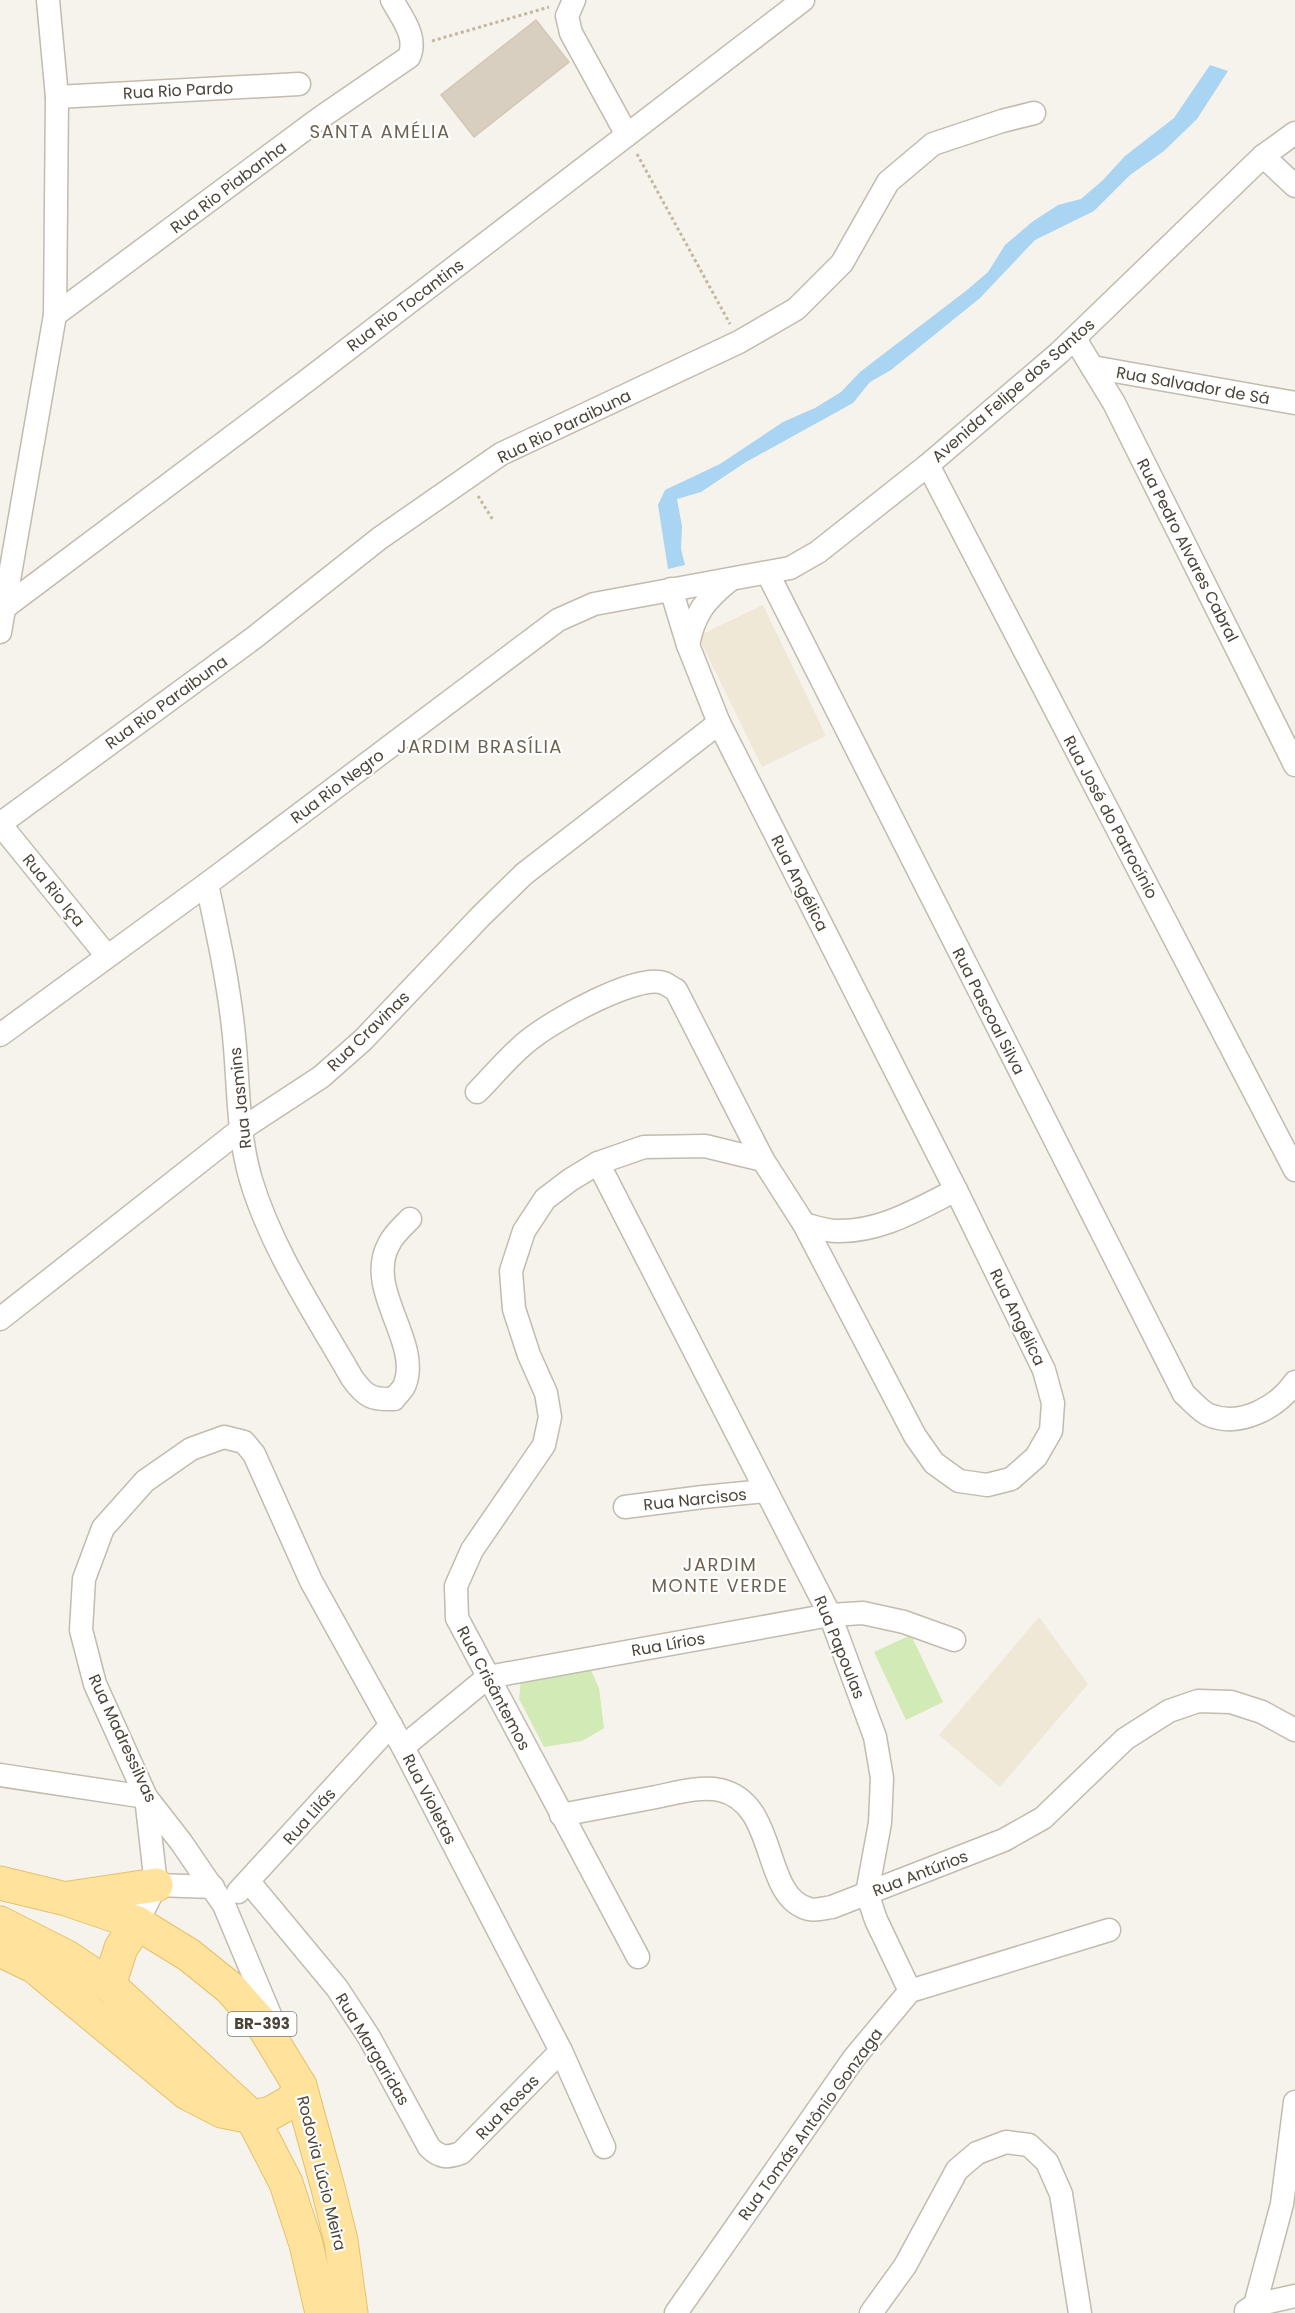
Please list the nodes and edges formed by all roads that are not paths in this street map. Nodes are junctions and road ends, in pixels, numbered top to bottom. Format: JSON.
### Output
{"nodes":[{"id":1,"x":48,"y":0,"type":"edge"},
{"id":2,"x":392,"y":0,"type":"edge"},
{"id":3,"x":574,"y":0,"type":"edge"},
{"id":4,"x":803,"y":0,"type":"edge"},
{"id":5,"x":299,"y":84,"type":"dead end"},
{"id":6,"x":57,"y":97,"type":"junction"},
{"id":7,"x":1034,"y":113,"type":"dead end"},
{"id":8,"x":1295,"y":133,"type":"edge"},
{"id":9,"x":627,"y":135,"type":"junction"},
{"id":10,"x":1263,"y":156,"type":"junction"},
{"id":11,"x":1295,"y":186,"type":"edge"},
{"id":12,"x":55,"y":315,"type":"junction"},
{"id":13,"x":1074,"y":339,"type":"junction"},
{"id":14,"x":1092,"y":367,"type":"junction"},
{"id":15,"x":1295,"y":403,"type":"edge"},
{"id":16,"x":928,"y":465,"type":"junction"},
{"id":17,"x":768,"y":574,"type":"junction"},
{"id":18,"x":731,"y":579,"type":"junction"},
{"id":19,"x":671,"y":589,"type":"junction"},
{"id":20,"x":4,"y":608,"type":"junction"},
{"id":21,"x":0,"y":632,"type":"edge"},
{"id":22,"x":688,"y":645,"type":"junction"},
{"id":23,"x":720,"y":723,"type":"junction"},
{"id":24,"x":1294,"y":762,"type":"edge"},
{"id":25,"x":0,"y":824,"type":"edge"},
{"id":26,"x":207,"y":884,"type":"junction"},
{"id":27,"x":107,"y":957,"type":"junction"},
{"id":28,"x":0,"y":1035,"type":"edge"},
{"id":29,"x":477,"y":1092,"type":"dead end"},
{"id":30,"x":240,"y":1130,"type":"junction"},
{"id":31,"x":763,"y":1160,"type":"junction"},
{"id":32,"x":598,"y":1163,"type":"junction"},
{"id":33,"x":1295,"y":1170,"type":"edge"},
{"id":34,"x":956,"y":1190,"type":"junction"},
{"id":35,"x":410,"y":1219,"type":"dead end"},
{"id":36,"x":804,"y":1224,"type":"junction"},
{"id":37,"x":0,"y":1319,"type":"edge"},
{"id":38,"x":1295,"y":1382,"type":"edge"},
{"id":39,"x":254,"y":1454,"type":"joint"},
{"id":40,"x":765,"y":1491,"type":"junction"},
{"id":41,"x":625,"y":1507,"type":"dead end"},
{"id":42,"x":830,"y":1615,"type":"junction"},
{"id":43,"x":954,"y":1640,"type":"dead end"},
{"id":44,"x":488,"y":1677,"type":"junction"},
{"id":45,"x":391,"y":1725,"type":"junction"},
{"id":46,"x":1295,"y":1730,"type":"edge"},
{"id":47,"x":403,"y":1747,"type":"junction"},
{"id":48,"x":0,"y":1775,"type":"edge"},
{"id":49,"x":146,"y":1797,"type":"junction"},
{"id":50,"x":561,"y":1815,"type":"junction"},
{"id":51,"x":249,"y":1882,"type":"junction"},
{"id":52,"x":0,"y":1883,"type":"edge"},
{"id":53,"x":156,"y":1885,"type":"junction"},
{"id":54,"x":867,"y":1893,"type":"junction"},
{"id":55,"x":219,"y":1896,"type":"junction"},
{"id":56,"x":66,"y":1899,"type":"junction"},
{"id":57,"x":137,"y":1923,"type":"junction"},
{"id":58,"x":0,"y":1925,"type":"edge"},
{"id":59,"x":1109,"y":1930,"type":"dead end"},
{"id":60,"x":0,"y":1950,"type":"edge"},
{"id":61,"x":638,"y":1957,"type":"dead end"},
{"id":62,"x":109,"y":1985,"type":"junction"},
{"id":63,"x":910,"y":1991,"type":"junction"},
{"id":64,"x":71,"y":1997,"type":"junction"},
{"id":65,"x":561,"y":2051,"type":"junction"},
{"id":66,"x":300,"y":2086,"type":"junction"},
{"id":67,"x":1295,"y":2102,"type":"edge"},
{"id":68,"x":252,"y":2117,"type":"junction"},
{"id":69,"x":604,"y":2147,"type":"dead end"},
{"id":70,"x":449,"y":2157,"type":"joint"},
{"id":71,"x":1289,"y":2211,"type":"edge"},
{"id":72,"x":1295,"y":2296,"type":"edge"},
{"id":73,"x":1248,"y":2309,"type":"edge"},
{"id":74,"x":322,"y":2313,"type":"edge"},
{"id":75,"x":351,"y":2313,"type":"edge"},
{"id":76,"x":676,"y":2313,"type":"edge"},
{"id":77,"x":871,"y":2313,"type":"edge"},
{"id":78,"x":1080,"y":2313,"type":"edge"}],
"edges":[{"from":1,"to":6,"type":"street"},
{"from":2,"to":12,"type":"street","name":"Rua Rio Piabanha"},
{"from":3,"to":9,"type":"street"},
{"from":4,"to":9,"type":"street","name":"Rua Rio Tocantins"},
{"from":5,"to":6,"type":"street","name":"Rua Rio Pardo"},
{"from":6,"to":12,"type":"street"},
{"from":7,"to":25,"type":"street","name":"Rua Rio Paraibuna"},
{"from":8,"to":10,"type":"street","name":"Avenida Felipe dos Santos"},
{"from":9,"to":20,"type":"street","name":"Rua Rio Tocantins"},
{"from":10,"to":11,"type":"street"},
{"from":10,"to":13,"type":"street","name":"Avenida Felipe dos Santos"},
{"from":12,"to":20,"type":"street"},
{"from":13,"to":14,"type":"street","name":"Rua Pedro Alvares Cabral"},
{"from":13,"to":16,"type":"street","name":"Avenida Felipe dos Santos"},
{"from":14,"to":15,"type":"street","name":"Rua Salvador de Sá"},
{"from":14,"to":24,"type":"street","name":"Rua Pedro Alvares Cabral"},
{"from":16,"to":17,"type":"street","name":"Avenida Felipe dos Santos"},
{"from":16,"to":33,"type":"street","name":"Rua José do Patrocínio"},
{"from":17,"to":18,"type":"street","name":"Avenida Felipe dos Santos"},
{"from":17,"to":38,"type":"street","name":"Rua Pascoal Silva"},
{"from":18,"to":19,"type":"street","name":"Rua Rio Negro"},
{"from":18,"to":22,"type":"street"},
{"from":19,"to":22,"type":"street","name":"Rua Angélica"},
{"from":19,"to":26,"type":"street","name":"Rua Rio Negro"},
{"from":20,"to":21,"type":"street"},
{"from":22,"to":23,"type":"street","name":"Rua Angélica"},
{"from":23,"to":30,"type":"street","name":"Rua Cravinas"},
{"from":23,"to":34,"type":"street","name":"Rua Angélica"},
{"from":25,"to":27,"type":"street","name":"Rua Rio Iça"},
{"from":26,"to":27,"type":"street","name":"Rua Rio Negro"},
{"from":26,"to":30,"type":"street","name":"Rua Jasmins"},
{"from":27,"to":28,"type":"street","name":"Rua Rio Negro"},
{"from":29,"to":31,"type":"street","name":"Rua Angélica"},
{"from":30,"to":35,"type":"street","name":"Rua Jasmins"},
{"from":30,"to":37,"type":"street","name":"Rua Cravinas"},
{"from":31,"to":32,"type":"street","name":"Rua Crisântemos"},
{"from":31,"to":36,"type":"street","name":"Rua Angélica"},
{"from":32,"to":40,"type":"street","name":"Rua Papoulas"},
{"from":32,"to":44,"type":"street","name":"Rua Crisântemos"},
{"from":34,"to":36,"type":"street"},
{"from":34,"to":36,"type":"street","name":"Rua Angélica"},
{"from":39,"to":45,"type":"street","name":"Rua Violetas"},
{"from":39,"to":49,"type":"street","name":"Rua Madressilvas"},
{"from":40,"to":41,"type":"street","name":"Rua Narcisos"},
{"from":40,"to":42,"type":"street","name":"Rua Papoulas"},
{"from":42,"to":43,"type":"street","name":"Rua Lírios"},
{"from":42,"to":44,"type":"street","name":"Rua Lírios"},
{"from":42,"to":54,"type":"street","name":"Rua Papoulas"},
{"from":44,"to":47,"type":"street","name":"Rua Lírios"},
{"from":44,"to":50,"type":"street","name":"Rua Crisântemos"},
{"from":45,"to":47,"type":"street","name":"Rua Violetas"},
{"from":45,"to":51,"type":"street","name":"Rua Lilás"},
{"from":46,"to":54,"type":"street","name":"Rua Antúrios"},
{"from":47,"to":65,"type":"street","name":"Rua Violetas"},
{"from":48,"to":49,"type":"street"},
{"from":49,"to":53,"type":"street"},
{"from":49,"to":55,"type":"street","name":"Rua Madressilvas"},
{"from":50,"to":54,"type":"street","name":"Rua Antúrios"},
{"from":50,"to":61,"type":"street","name":"Rua Crisântemos"},
{"from":51,"to":55,"type":"street","name":"Rua Lilás"},
{"from":51,"to":70,"type":"street","name":"Rua Margaridas"},
{"from":52,"to":56,"type":"main road","name":"Rodovia Lúcio Meira","number":"BR-393"},
{"from":53,"to":55,"type":"street"},
{"from":53,"to":56,"type":"main road"},
{"from":53,"to":57,"type":"street"},
{"from":54,"to":63,"type":"street","name":"Rua Papoulas"},
{"from":55,"to":66,"type":"street","name":"Rua Madressilvas"},
{"from":56,"to":57,"type":"main road","name":"Rodovia Lúcio Meira","number":"BR-393"},
{"from":57,"to":62,"type":"main road"},
{"from":57,"to":66,"type":"main road","name":"Rodovia Lúcio Meira","number":"BR-393"},
{"from":58,"to":62,"type":"main road","name":"Rodovia Lúcio Meira"},
{"from":58,"to":64,"type":"main road"},
{"from":59,"to":63,"type":"street"},
{"from":60,"to":64,"type":"main road"},
{"from":62,"to":68,"type":"main road","name":"Rodovia Lúcio Meira"},
{"from":63,"to":76,"type":"street","name":"Rua Tomás Antônio Gonzaga"},
{"from":64,"to":68,"type":"main road"},
{"from":65,"to":69,"type":"street","name":"Rua Violetas"},
{"from":65,"to":70,"type":"street","name":"Rua Rosas"},
{"from":66,"to":68,"type":"main road"},
{"from":66,"to":75,"type":"main road","name":"Rodovia Lúcio Meira","number":"BR-393"},
{"from":67,"to":71,"type":"street"},
{"from":68,"to":74,"type":"main road","name":"Rodovia Lúcio Meira"},
{"from":71,"to":73,"type":"street"},
{"from":72,"to":73,"type":"street"},
{"from":77,"to":78,"type":"street"}]}
